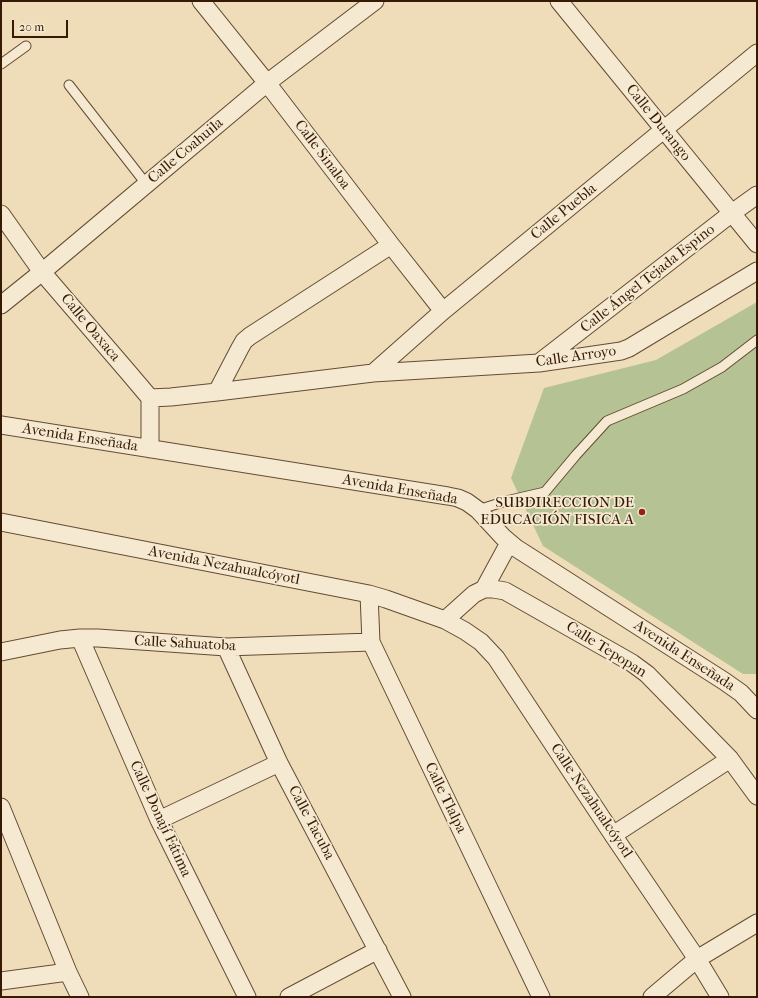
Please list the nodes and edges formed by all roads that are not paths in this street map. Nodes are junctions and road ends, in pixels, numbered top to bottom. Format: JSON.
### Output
{"nodes":[{"id":1,"x":201,"y":1,"type":"edge"},
{"id":2,"x":375,"y":1,"type":"edge"},
{"id":3,"x":559,"y":1,"type":"edge"},
{"id":4,"x":26,"y":46,"type":"dead end"},
{"id":5,"x":757,"y":53,"type":"edge"},
{"id":6,"x":1,"y":64,"type":"edge"},
{"id":7,"x":268,"y":83,"type":"junction"},
{"id":8,"x":69,"y":85,"type":"dead end"},
{"id":9,"x":664,"y":130,"type":"junction"},
{"id":10,"x":147,"y":185,"type":"junction"},
{"id":11,"x":757,"y":195,"type":"edge"},
{"id":12,"x":732,"y":213,"type":"junction"},
{"id":13,"x":1,"y":214,"type":"edge"},
{"id":14,"x":757,"y":244,"type":"edge"},
{"id":15,"x":391,"y":245,"type":"junction"},
{"id":16,"x":757,"y":271,"type":"edge"},
{"id":17,"x":42,"y":272,"type":"junction"},
{"id":18,"x":1,"y":305,"type":"edge"},
{"id":19,"x":443,"y":311,"type":"junction"},
{"id":20,"x":757,"y":340,"type":"edge"},
{"id":21,"x":539,"y":363,"type":"junction"},
{"id":22,"x":373,"y":373,"type":"junction"},
{"id":23,"x":217,"y":392,"type":"junction"},
{"id":24,"x":150,"y":398,"type":"junction"},
{"id":25,"x":1,"y":425,"type":"edge"},
{"id":26,"x":150,"y":449,"type":"junction"},
{"id":27,"x":478,"y":510,"type":"junction"},
{"id":28,"x":1,"y":522,"type":"edge"},
{"id":29,"x":509,"y":543,"type":"junction"},
{"id":30,"x":484,"y":589,"type":"junction"},
{"id":31,"x":369,"y":594,"type":"junction"},
{"id":32,"x":445,"y":620,"type":"junction"},
{"id":33,"x":80,"y":638,"type":"junction"},
{"id":34,"x":371,"y":642,"type":"junction"},
{"id":35,"x":226,"y":647,"type":"junction"},
{"id":36,"x":1,"y":652,"type":"edge"},
{"id":37,"x":757,"y":710,"type":"edge"},
{"id":38,"x":730,"y":759,"type":"junction"},
{"id":39,"x":280,"y":763,"type":"junction"},
{"id":40,"x":757,"y":796,"type":"edge"},
{"id":41,"x":1,"y":807,"type":"edge"},
{"id":42,"x":159,"y":820,"type":"junction"},
{"id":43,"x":613,"y":835,"type":"junction"},
{"id":44,"x":757,"y":923,"type":"edge"},
{"id":45,"x":378,"y":950,"type":"junction"},
{"id":46,"x":697,"y":959,"type":"junction"},
{"id":47,"x":68,"y":972,"type":"junction"},
{"id":48,"x":1,"y":981,"type":"edge"},
{"id":49,"x":80,"y":997,"type":"edge"},
{"id":50,"x":247,"y":997,"type":"edge"},
{"id":51,"x":289,"y":997,"type":"edge"},
{"id":52,"x":402,"y":997,"type":"edge"},
{"id":53,"x":540,"y":997,"type":"edge"},
{"id":54,"x":652,"y":997,"type":"edge"},
{"id":55,"x":720,"y":997,"type":"edge"}],
"edges":[{"from":1,"to":7,"type":"street","name":"Calle Sinaloa"},
{"from":2,"to":7,"type":"street","name":"Calle Coahuila"},
{"from":3,"to":9,"type":"street","name":"Calle Durango"},
{"from":4,"to":6,"type":"lane"},
{"from":5,"to":9,"type":"street","name":"Calle Puebla"},
{"from":7,"to":10,"type":"street","name":"Calle Coahuila"},
{"from":7,"to":15,"type":"street","name":"Calle Sinaloa"},
{"from":8,"to":10,"type":"lane"},
{"from":9,"to":12,"type":"street","name":"Calle Durango"},
{"from":9,"to":19,"type":"street","name":"Calle Puebla"},
{"from":10,"to":17,"type":"street","name":"Calle Coahuila"},
{"from":11,"to":12,"type":"street","name":"Calle Ángel Tejada Espino"},
{"from":12,"to":14,"type":"street","name":"Calle Durango"},
{"from":12,"to":21,"type":"street","name":"Calle Ángel Tejada Espino"},
{"from":13,"to":17,"type":"street","name":"Calle Oaxaca"},
{"from":15,"to":19,"type":"street","name":"Calle Sinaloa"},
{"from":15,"to":23,"type":"street"},
{"from":16,"to":21,"type":"street","name":"Calle Arroyo"},
{"from":17,"to":18,"type":"street","name":"Calle Coahuila"},
{"from":17,"to":24,"type":"street","name":"Calle Oaxaca"},
{"from":19,"to":22,"type":"street","name":"Calle Puebla"},
{"from":20,"to":27,"type":"lane"},
{"from":21,"to":22,"type":"street","name":"Calle Arroyo"},
{"from":22,"to":23,"type":"street","name":"Calle Arroyo"},
{"from":23,"to":24,"type":"street","name":"Calle Arroyo"},
{"from":24,"to":26,"type":"street"},
{"from":25,"to":26,"type":"street","name":"Avenida Enseñada"},
{"from":26,"to":27,"type":"street","name":"Avenida Enseñada"},
{"from":27,"to":29,"type":"street","name":"Avenida Enseñada"},
{"from":28,"to":31,"type":"street","name":"Avenida Nezahualcóyotl"},
{"from":29,"to":30,"type":"street"},
{"from":29,"to":37,"type":"street","name":"Avenida Enseñada"},
{"from":30,"to":32,"type":"street"},
{"from":30,"to":38,"type":"street","name":"Calle Tepopan"},
{"from":31,"to":32,"type":"street","name":"Avenida Nezahualcóyotl"},
{"from":31,"to":34,"type":"street","name":"Calle Tlalpa"},
{"from":32,"to":43,"type":"street","name":"Calle Nezahualcóyotl"},
{"from":33,"to":35,"type":"street","name":"Calle Sahuatoba"},
{"from":33,"to":36,"type":"street","name":"Calle Sahuatoba"},
{"from":33,"to":42,"type":"street","name":"Calle Donají Fátima"},
{"from":34,"to":35,"type":"street","name":"Calle Sahuatoba"},
{"from":34,"to":53,"type":"street","name":"Calle Tlalpa"},
{"from":35,"to":39,"type":"street","name":"Calle Tacuba"},
{"from":38,"to":40,"type":"street","name":"Calle Tepopan"},
{"from":38,"to":43,"type":"street"},
{"from":39,"to":42,"type":"street"},
{"from":39,"to":45,"type":"street","name":"Calle Tacuba"},
{"from":41,"to":47,"type":"street"},
{"from":42,"to":50,"type":"street","name":"Calle Donají Fátima"},
{"from":43,"to":46,"type":"street","name":"Calle Nezahualcóyotl"},
{"from":44,"to":46,"type":"street"},
{"from":45,"to":51,"type":"street"},
{"from":45,"to":52,"type":"street","name":"Calle Tacuba"},
{"from":46,"to":54,"type":"street"},
{"from":46,"to":55,"type":"street","name":"Calle Nezahualcóyotl"},
{"from":47,"to":48,"type":"street"},
{"from":47,"to":49,"type":"street"}]}
